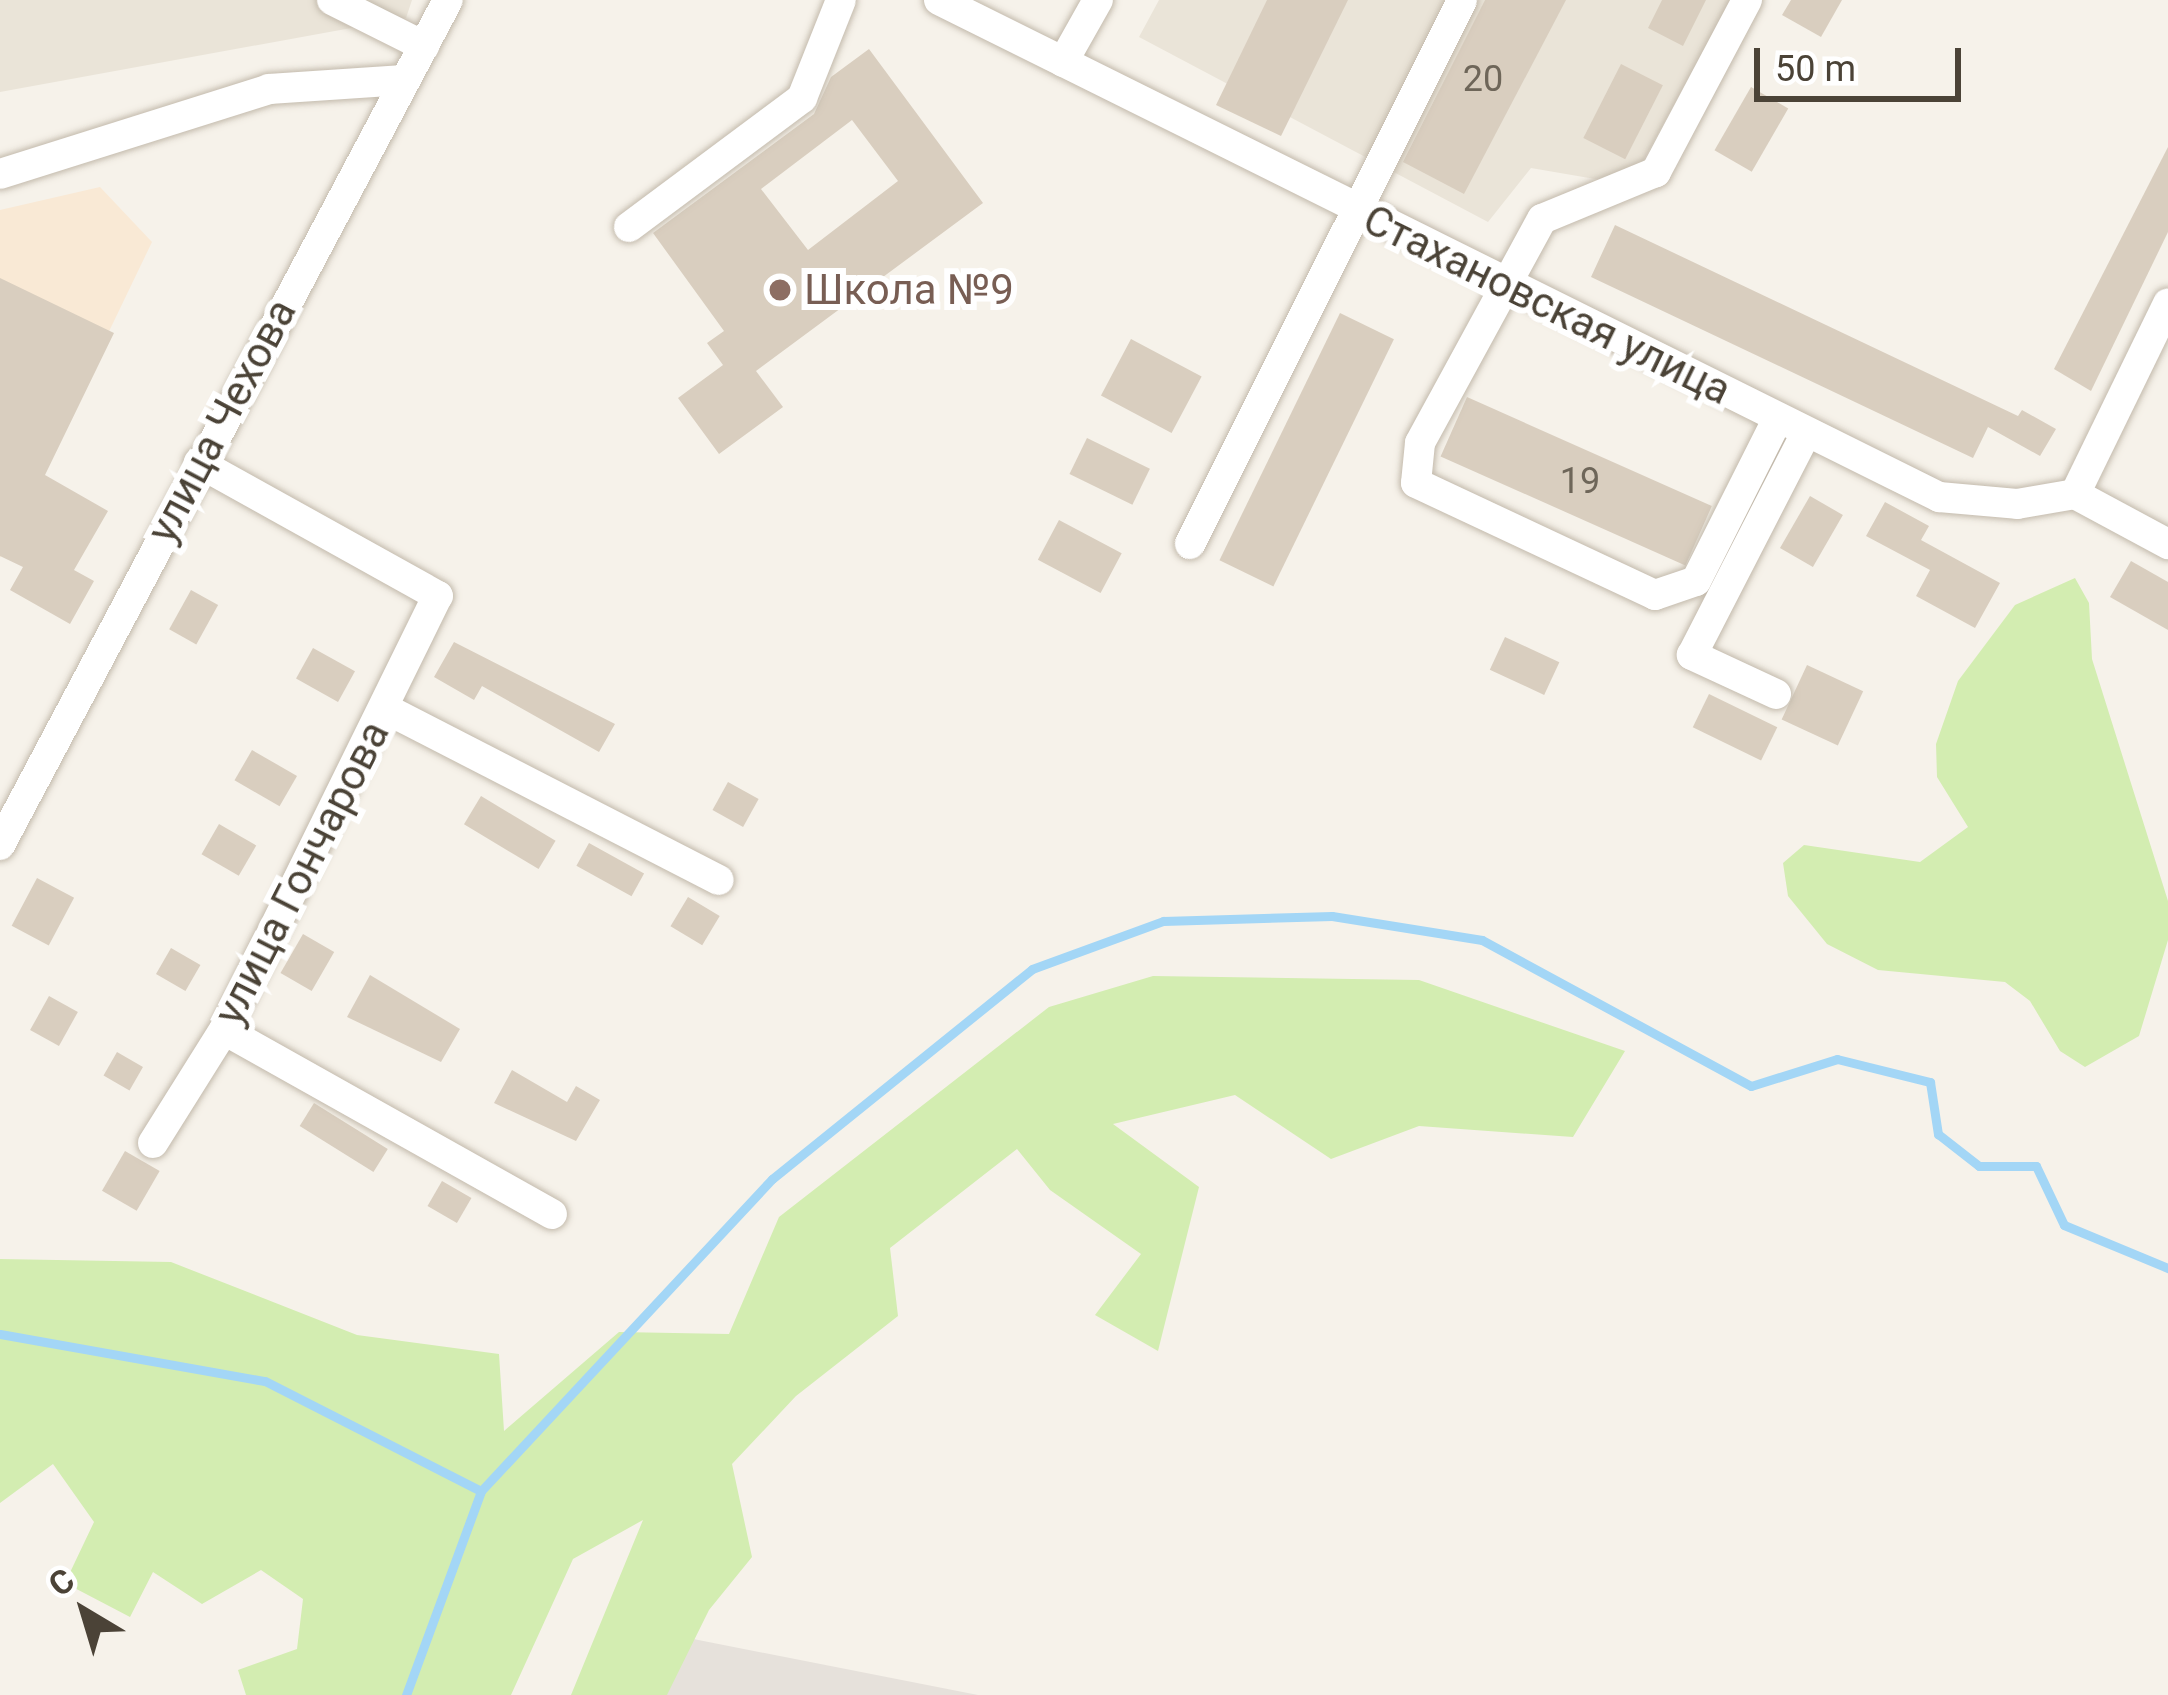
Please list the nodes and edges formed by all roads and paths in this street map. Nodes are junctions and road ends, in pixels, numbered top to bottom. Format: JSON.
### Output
{"nodes":[{"id":1,"x":332,"y":0,"type":"edge"},
{"id":2,"x":448,"y":0,"type":"edge"},
{"id":3,"x":841,"y":0,"type":"edge"},
{"id":4,"x":939,"y":0,"type":"edge"},
{"id":5,"x":1098,"y":0,"type":"edge"},
{"id":6,"x":1462,"y":0,"type":"edge"},
{"id":7,"x":1748,"y":0,"type":"edge"},
{"id":8,"x":424,"y":46,"type":"junction"},
{"id":9,"x":1063,"y":62,"type":"junction"},
{"id":10,"x":404,"y":80,"type":"junction"},
{"id":11,"x":0,"y":174,"type":"edge"},
{"id":12,"x":1353,"y":209,"type":"junction"},
{"id":13,"x":629,"y":227,"type":"dead end"},
{"id":14,"x":1504,"y":286,"type":"junction"},
{"id":15,"x":2168,"y":303,"type":"edge"},
{"id":16,"x":1778,"y":418,"type":"junction"},
{"id":17,"x":1807,"y":433,"type":"junction"},
{"id":18,"x":199,"y":463,"type":"junction"},
{"id":19,"x":2075,"y":494,"type":"junction"},
{"id":20,"x":1190,"y":544,"type":"dead end"},
{"id":21,"x":2168,"y":544,"type":"edge"},
{"id":22,"x":1777,"y":694,"type":"dead end"},
{"id":23,"x":386,"y":709,"type":"junction"},
{"id":24,"x":0,"y":845,"type":"edge"},
{"id":25,"x":719,"y":880,"type":"dead end"},
{"id":26,"x":224,"y":1030,"type":"junction"},
{"id":27,"x":152,"y":1143,"type":"dead end"},
{"id":28,"x":552,"y":1214,"type":"dead end"}],
"edges":[{"from":1,"to":8,"type":"street"},
{"from":2,"to":8,"type":"street","name":"улица Чехова"},
{"from":3,"to":13,"type":"street"},
{"from":4,"to":9,"type":"street","name":"Стахановская улица"},
{"from":5,"to":9,"type":"street"},
{"from":6,"to":12,"type":"street"},
{"from":7,"to":14,"type":"street"},
{"from":8,"to":10,"type":"street","name":"улица Чехова"},
{"from":9,"to":12,"type":"street","name":"Стахановская улица"},
{"from":10,"to":11,"type":"street"},
{"from":10,"to":18,"type":"street","name":"улица Чехова"},
{"from":12,"to":14,"type":"street","name":"Стахановская улица"},
{"from":12,"to":20,"type":"street"},
{"from":14,"to":16,"type":"street","name":"Стахановская улица"},
{"from":14,"to":16,"type":"street"},
{"from":15,"to":19,"type":"street"},
{"from":16,"to":17,"type":"street","name":"Стахановская улица"},
{"from":17,"to":19,"type":"street","name":"Стахановская улица"},
{"from":17,"to":22,"type":"street"},
{"from":18,"to":23,"type":"street","name":"улица Гончарова"},
{"from":18,"to":24,"type":"street","name":"улица Чехова"},
{"from":19,"to":21,"type":"street"},
{"from":23,"to":25,"type":"street"},
{"from":23,"to":26,"type":"street","name":"улица Гончарова"},
{"from":26,"to":27,"type":"street","name":"улица Гончарова"},
{"from":26,"to":28,"type":"street"}]}
